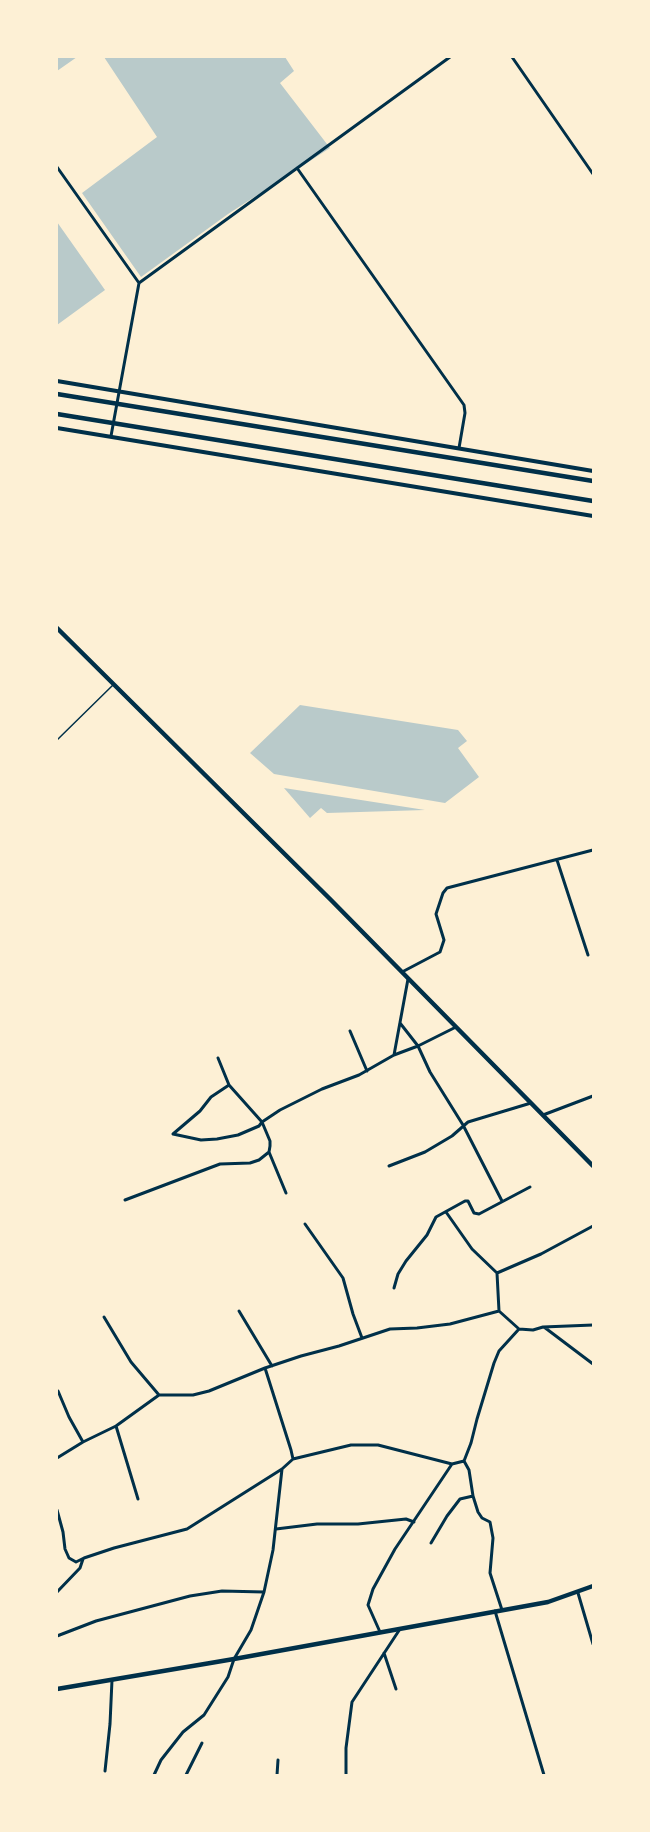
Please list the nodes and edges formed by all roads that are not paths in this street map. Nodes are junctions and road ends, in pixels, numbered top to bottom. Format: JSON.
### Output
{"nodes":[{"id":1,"x":450,"y":57,"type":"edge"},
{"id":2,"x":512,"y":57,"type":"edge"},
{"id":3,"x":57,"y":167,"type":"edge"},
{"id":4,"x":297,"y":168,"type":"junction"},
{"id":5,"x":593,"y":174,"type":"edge"},
{"id":6,"x":139,"y":283,"type":"junction"},
{"id":7,"x":57,"y":381,"type":"edge"},
{"id":8,"x":118,"y":392,"type":"junction"},
{"id":9,"x":57,"y":394,"type":"edge"},
{"id":10,"x":117,"y":404,"type":"junction"},
{"id":11,"x":57,"y":414,"type":"edge"},
{"id":12,"x":113,"y":423,"type":"junction"},
{"id":13,"x":57,"y":428,"type":"edge"},
{"id":14,"x":111,"y":436,"type":"junction"},
{"id":15,"x":459,"y":448,"type":"junction"},
{"id":16,"x":593,"y":471,"type":"edge"},
{"id":17,"x":593,"y":481,"type":"edge"},
{"id":18,"x":593,"y":501,"type":"edge"},
{"id":19,"x":593,"y":516,"type":"edge"},
{"id":20,"x":57,"y":628,"type":"edge"},
{"id":21,"x":114,"y":685,"type":"junction"},
{"id":22,"x":57,"y":740,"type":"edge"},
{"id":23,"x":593,"y":850,"type":"edge"},
{"id":24,"x":557,"y":860,"type":"junction"},
{"id":25,"x":588,"y":955,"type":"dead end"},
{"id":26,"x":401,"y":972,"type":"junction"},
{"id":27,"x":408,"y":979,"type":"junction"},
{"id":28,"x":400,"y":1023,"type":"junction"},
{"id":29,"x":456,"y":1027,"type":"junction"},
{"id":30,"x":350,"y":1031,"type":"dead end"},
{"id":31,"x":418,"y":1046,"type":"junction"},
{"id":32,"x":394,"y":1055,"type":"junction"},
{"id":33,"x":218,"y":1058,"type":"dead end"},
{"id":34,"x":368,"y":1071,"type":"junction"},
{"id":35,"x":229,"y":1084,"type":"junction"},
{"id":36,"x":593,"y":1095,"type":"edge"},
{"id":37,"x":531,"y":1103,"type":"junction"},
{"id":38,"x":543,"y":1115,"type":"junction"},
{"id":39,"x":262,"y":1122,"type":"junction"},
{"id":40,"x":463,"y":1125,"type":"junction"},
{"id":41,"x":269,"y":1152,"type":"junction"},
{"id":42,"x":388,"y":1166,"type":"dead end"},
{"id":43,"x":593,"y":1166,"type":"edge"},
{"id":44,"x":530,"y":1187,"type":"dead end"},
{"id":45,"x":286,"y":1193,"type":"dead end"},
{"id":46,"x":125,"y":1200,"type":"dead end"},
{"id":47,"x":501,"y":1201,"type":"junction"},
{"id":48,"x":446,"y":1212,"type":"junction"},
{"id":49,"x":306,"y":1224,"type":"dead end"},
{"id":50,"x":593,"y":1226,"type":"edge"},
{"id":51,"x":497,"y":1273,"type":"junction"},
{"id":52,"x":394,"y":1288,"type":"dead end"},
{"id":53,"x":239,"y":1311,"type":"dead end"},
{"id":54,"x":500,"y":1311,"type":"junction"},
{"id":55,"x":104,"y":1317,"type":"dead end"},
{"id":56,"x":593,"y":1325,"type":"edge"},
{"id":57,"x":543,"y":1327,"type":"junction"},
{"id":58,"x":519,"y":1329,"type":"junction"},
{"id":59,"x":362,"y":1338,"type":"junction"},
{"id":60,"x":593,"y":1364,"type":"edge"},
{"id":61,"x":272,"y":1366,"type":"junction"},
{"id":62,"x":265,"y":1368,"type":"junction"},
{"id":63,"x":58,"y":1391,"type":"edge"},
{"id":64,"x":159,"y":1395,"type":"junction"},
{"id":65,"x":116,"y":1426,"type":"junction"},
{"id":66,"x":83,"y":1442,"type":"junction"},
{"id":67,"x":57,"y":1458,"type":"edge"},
{"id":68,"x":292,"y":1459,"type":"junction"},
{"id":69,"x":464,"y":1461,"type":"junction"},
{"id":70,"x":452,"y":1464,"type":"junction"},
{"id":71,"x":282,"y":1469,"type":"junction"},
{"id":72,"x":473,"y":1496,"type":"junction"},
{"id":73,"x":138,"y":1498,"type":"dead end"},
{"id":74,"x":57,"y":1510,"type":"edge"},
{"id":75,"x":414,"y":1522,"type":"junction"},
{"id":76,"x":276,"y":1529,"type":"junction"},
{"id":77,"x":431,"y":1543,"type":"dead end"},
{"id":78,"x":84,"y":1557,"type":"junction"},
{"id":79,"x":593,"y":1586,"type":"edge"},
{"id":80,"x":57,"y":1592,"type":"edge"},
{"id":81,"x":264,"y":1592,"type":"junction"},
{"id":82,"x":578,"y":1593,"type":"junction"},
{"id":83,"x":502,"y":1610,"type":"junction"},
{"id":84,"x":495,"y":1611,"type":"junction"},
{"id":85,"x":400,"y":1629,"type":"junction"},
{"id":86,"x":381,"y":1633,"type":"junction"},
{"id":87,"x":57,"y":1636,"type":"edge"},
{"id":88,"x":593,"y":1644,"type":"edge"},
{"id":89,"x":384,"y":1653,"type":"junction"},
{"id":90,"x":234,"y":1659,"type":"junction"},
{"id":91,"x":113,"y":1678,"type":"junction"},
{"id":92,"x":57,"y":1689,"type":"edge"},
{"id":93,"x":396,"y":1689,"type":"dead end"},
{"id":94,"x":202,"y":1743,"type":"dead end"},
{"id":95,"x":278,"y":1760,"type":"dead end"},
{"id":96,"x":105,"y":1771,"type":"dead end"},
{"id":97,"x":154,"y":1775,"type":"edge"},
{"id":98,"x":186,"y":1775,"type":"edge"},
{"id":99,"x":277,"y":1775,"type":"edge"},
{"id":100,"x":346,"y":1775,"type":"edge"},
{"id":101,"x":544,"y":1775,"type":"edge"}],
"edges":[{"from":1,"to":4,"type":"street"},
{"from":2,"to":5,"type":"street"},
{"from":3,"to":6,"type":"street"},
{"from":4,"to":6,"type":"street"},
{"from":4,"to":15,"type":"street"},
{"from":6,"to":8,"type":"street"},
{"from":7,"to":8,"type":"street"},
{"from":8,"to":10,"type":"street"},
{"from":8,"to":15,"type":"street"},
{"from":9,"to":10,"type":"main road"},
{"from":10,"to":12,"type":"street"},
{"from":10,"to":17,"type":"main road"},
{"from":11,"to":12,"type":"main road"},
{"from":12,"to":14,"type":"street"},
{"from":12,"to":18,"type":"main road"},
{"from":13,"to":14,"type":"street"},
{"from":14,"to":19,"type":"street"},
{"from":15,"to":16,"type":"street"},
{"from":20,"to":21,"type":"main road"},
{"from":21,"to":22,"type":"lane"},
{"from":21,"to":26,"type":"main road"},
{"from":23,"to":24,"type":"street"},
{"from":24,"to":25,"type":"street"},
{"from":24,"to":26,"type":"street"},
{"from":26,"to":27,"type":"main road"},
{"from":27,"to":28,"type":"street"},
{"from":27,"to":29,"type":"main road"},
{"from":28,"to":31,"type":"street"},
{"from":28,"to":32,"type":"street"},
{"from":29,"to":31,"type":"street"},
{"from":29,"to":37,"type":"main road"},
{"from":30,"to":34,"type":"street"},
{"from":31,"to":32,"type":"street"},
{"from":31,"to":40,"type":"street"},
{"from":32,"to":34,"type":"street"},
{"from":33,"to":35,"type":"street"},
{"from":34,"to":39,"type":"street"},
{"from":35,"to":39,"type":"street"},
{"from":35,"to":39,"type":"street"},
{"from":36,"to":38,"type":"street"},
{"from":37,"to":38,"type":"main road"},
{"from":37,"to":40,"type":"street"},
{"from":38,"to":43,"type":"main road"},
{"from":39,"to":41,"type":"street"},
{"from":40,"to":42,"type":"street"},
{"from":40,"to":47,"type":"street"},
{"from":41,"to":45,"type":"street"},
{"from":41,"to":46,"type":"street"},
{"from":44,"to":47,"type":"street"},
{"from":47,"to":48,"type":"street"},
{"from":48,"to":51,"type":"street"},
{"from":48,"to":52,"type":"street"},
{"from":49,"to":59,"type":"street"},
{"from":50,"to":51,"type":"street"},
{"from":51,"to":54,"type":"street"},
{"from":53,"to":61,"type":"street"},
{"from":54,"to":58,"type":"street"},
{"from":54,"to":59,"type":"street"},
{"from":55,"to":64,"type":"street"},
{"from":56,"to":57,"type":"street"},
{"from":57,"to":58,"type":"street"},
{"from":57,"to":60,"type":"street"},
{"from":58,"to":69,"type":"street"},
{"from":59,"to":61,"type":"street"},
{"from":61,"to":62,"type":"street"},
{"from":62,"to":64,"type":"street"},
{"from":62,"to":68,"type":"street"},
{"from":63,"to":66,"type":"street"},
{"from":64,"to":65,"type":"street"},
{"from":65,"to":66,"type":"street"},
{"from":65,"to":73,"type":"street"},
{"from":66,"to":67,"type":"street"},
{"from":68,"to":70,"type":"street"},
{"from":68,"to":71,"type":"street"},
{"from":69,"to":70,"type":"street"},
{"from":69,"to":72,"type":"street"},
{"from":70,"to":75,"type":"street"},
{"from":71,"to":76,"type":"street"},
{"from":71,"to":78,"type":"street"},
{"from":72,"to":77,"type":"street"},
{"from":72,"to":83,"type":"street"},
{"from":74,"to":78,"type":"street"},
{"from":75,"to":76,"type":"street"},
{"from":75,"to":86,"type":"street"},
{"from":76,"to":81,"type":"street"},
{"from":78,"to":80,"type":"street"},
{"from":79,"to":82,"type":"main road"},
{"from":81,"to":87,"type":"street"},
{"from":81,"to":90,"type":"street"},
{"from":82,"to":83,"type":"main road"},
{"from":82,"to":88,"type":"street"},
{"from":83,"to":84,"type":"main road"},
{"from":84,"to":85,"type":"main road"},
{"from":84,"to":101,"type":"street"},
{"from":85,"to":86,"type":"main road"},
{"from":85,"to":89,"type":"street"},
{"from":86,"to":90,"type":"main road"},
{"from":89,"to":93,"type":"street"},
{"from":89,"to":100,"type":"street"},
{"from":90,"to":91,"type":"main road"},
{"from":90,"to":97,"type":"street"},
{"from":91,"to":92,"type":"main road"},
{"from":91,"to":96,"type":"street"},
{"from":94,"to":98,"type":"street"},
{"from":95,"to":99,"type":"street"}]}
